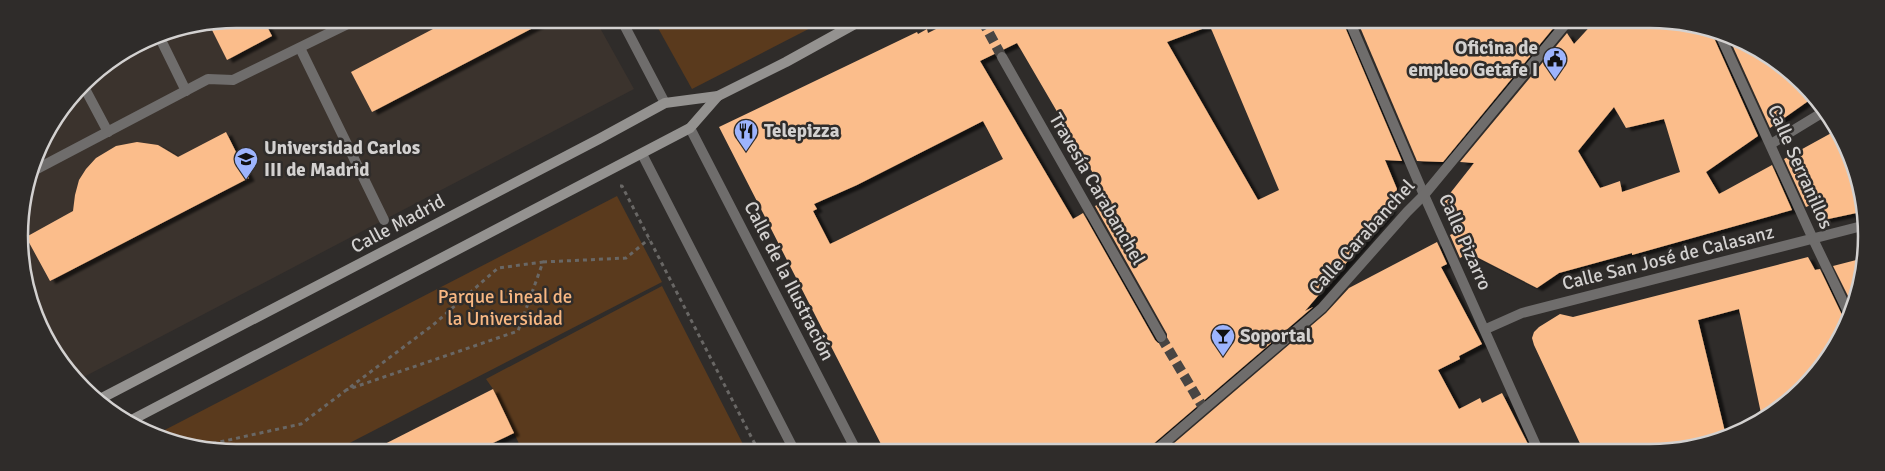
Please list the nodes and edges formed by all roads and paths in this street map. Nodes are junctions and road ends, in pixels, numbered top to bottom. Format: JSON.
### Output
{"nodes":[{"id":1,"x":340,"y":28,"type":"edge"},
{"id":2,"x":626,"y":28,"type":"edge"},
{"id":3,"x":848,"y":28,"type":"edge"},
{"id":4,"x":1353,"y":28,"type":"edge"},
{"id":5,"x":1561,"y":28,"type":"edge"},
{"id":6,"x":162,"y":41,"type":"edge"},
{"id":7,"x":1723,"y":41,"type":"edge"},
{"id":8,"x":300,"y":48,"type":"junction"},
{"id":9,"x":1002,"y":57,"type":"tunnel mouth"},
{"id":10,"x":86,"y":90,"type":"edge"},
{"id":11,"x":186,"y":91,"type":"junction"},
{"id":12,"x":718,"y":96,"type":"junction"},
{"id":13,"x":665,"y":103,"type":"junction"},
{"id":14,"x":1819,"y":115,"type":"edge"},
{"id":15,"x":690,"y":128,"type":"junction"},
{"id":16,"x":108,"y":132,"type":"junction"},
{"id":17,"x":1771,"y":144,"type":"junction"},
{"id":18,"x":642,"y":154,"type":"junction"},
{"id":19,"x":39,"y":168,"type":"edge"},
{"id":20,"x":613,"y":190,"type":"dead end"},
{"id":21,"x":1424,"y":195,"type":"junction"},
{"id":22,"x":384,"y":220,"type":"dead end"},
{"id":23,"x":1857,"y":227,"type":"edge"},
{"id":24,"x":649,"y":239,"type":"junction"},
{"id":25,"x":1813,"y":239,"type":"junction"},
{"id":26,"x":543,"y":262,"type":"junction"},
{"id":27,"x":1845,"y":306,"type":"edge"},
{"id":28,"x":1486,"y":330,"type":"junction"},
{"id":29,"x":1161,"y":337,"type":"tunnel mouth"},
{"id":30,"x":346,"y":390,"type":"junction"},
{"id":31,"x":104,"y":397,"type":"edge"},
{"id":32,"x":134,"y":418,"type":"edge"},
{"id":33,"x":217,"y":443,"type":"edge"},
{"id":34,"x":755,"y":444,"type":"edge"},
{"id":35,"x":791,"y":444,"type":"edge"},
{"id":36,"x":853,"y":444,"type":"edge"},
{"id":37,"x":1163,"y":444,"type":"edge"},
{"id":38,"x":1535,"y":444,"type":"edge"}],
"edges":[{"from":1,"to":8,"type":"street"},
{"from":2,"to":13,"type":"street"},
{"from":3,"to":12,"type":"street","name":"Calle Madrid"},
{"from":4,"to":21,"type":"street","name":"Calle Pizarro"},
{"from":5,"to":21,"type":"street","name":"Calle Carabanchel"},
{"from":6,"to":11,"type":"street"},
{"from":7,"to":17,"type":"street","name":"Calle Serranillos"},
{"from":8,"to":11,"type":"street"},
{"from":8,"to":22,"type":"street"},
{"from":9,"to":29,"type":"street","name":"Travesía Carabanchel"},
{"from":10,"to":16,"type":"street"},
{"from":11,"to":16,"type":"street"},
{"from":12,"to":13,"type":"street","name":"Calle Madrid"},
{"from":12,"to":15,"type":"street","name":"Calle Madrid"},
{"from":13,"to":31,"type":"street","name":"Calle Madrid"},
{"from":14,"to":17,"type":"street"},
{"from":15,"to":18,"type":"street","name":"Calle Madrid"},
{"from":15,"to":36,"type":"street","name":"Calle de la Ilustración"},
{"from":16,"to":19,"type":"street"},
{"from":17,"to":25,"type":"street","name":"Calle Serranillos"},
{"from":18,"to":32,"type":"street","name":"Calle Madrid"},
{"from":18,"to":35,"type":"street"},
{"from":20,"to":24,"type":"path"},
{"from":21,"to":28,"type":"street","name":"Calle Pizarro"},
{"from":21,"to":37,"type":"street","name":"Calle Carabanchel"},
{"from":23,"to":25,"type":"street","name":"Calle San José de Calasanz"},
{"from":24,"to":26,"type":"path"},
{"from":24,"to":34,"type":"path"},
{"from":25,"to":27,"type":"street","name":"Calle Serranillos"},
{"from":25,"to":28,"type":"street","name":"Calle San José de Calasanz"},
{"from":26,"to":30,"type":"path"},
{"from":26,"to":30,"type":"path"},
{"from":28,"to":38,"type":"street","name":"Calle Pizarro"},
{"from":30,"to":33,"type":"path"}]}
